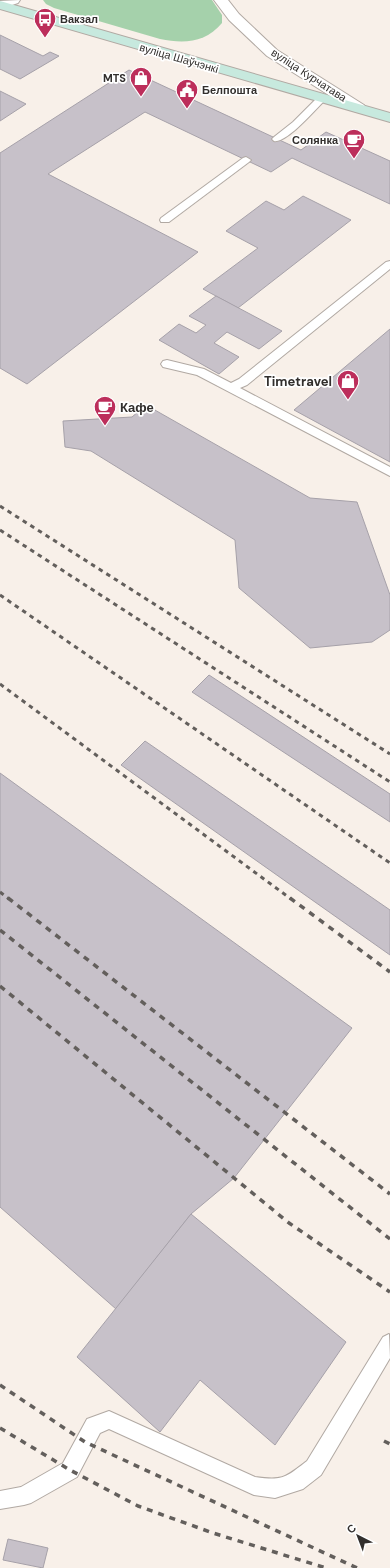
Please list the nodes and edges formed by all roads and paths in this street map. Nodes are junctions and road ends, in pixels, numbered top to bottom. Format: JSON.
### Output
{"nodes":[{"id":1,"x":221,"y":0,"type":"edge"},
{"id":2,"x":5,"y":3,"type":"edge"},
{"id":3,"x":322,"y":98,"type":"junction"},
{"id":4,"x":359,"y":108,"type":"junction"},
{"id":5,"x":390,"y":118,"type":"edge"},
{"id":6,"x":277,"y":139,"type":"dead end"},
{"id":7,"x":246,"y":160,"type":"dead end"},
{"id":8,"x":165,"y":220,"type":"dead end"},
{"id":9,"x":390,"y":264,"type":"edge"},
{"id":10,"x":167,"y":364,"type":"dead end"},
{"id":11,"x":231,"y":388,"type":"junction"},
{"id":12,"x":390,"y":472,"type":"edge"},
{"id":13,"x":389,"y":1343,"type":"edge"},
{"id":14,"x":0,"y":1500,"type":"edge"}],
"edges":[{"from":1,"to":4,"type":"street","name":"вуліца Курчатава"},
{"from":2,"to":3,"type":"main road","name":"вуліца Шаўчэнкі"},
{"from":3,"to":4,"type":"main road","name":"вуліца Шаўчэнкі"},
{"from":3,"to":6,"type":"lane"},
{"from":4,"to":5,"type":"main road","name":"вуліца Курчатава"},
{"from":7,"to":8,"type":"lane"},
{"from":9,"to":11,"type":"lane"},
{"from":10,"to":11,"type":"lane"},
{"from":11,"to":12,"type":"lane"},
{"from":13,"to":14,"type":"lane"}]}
